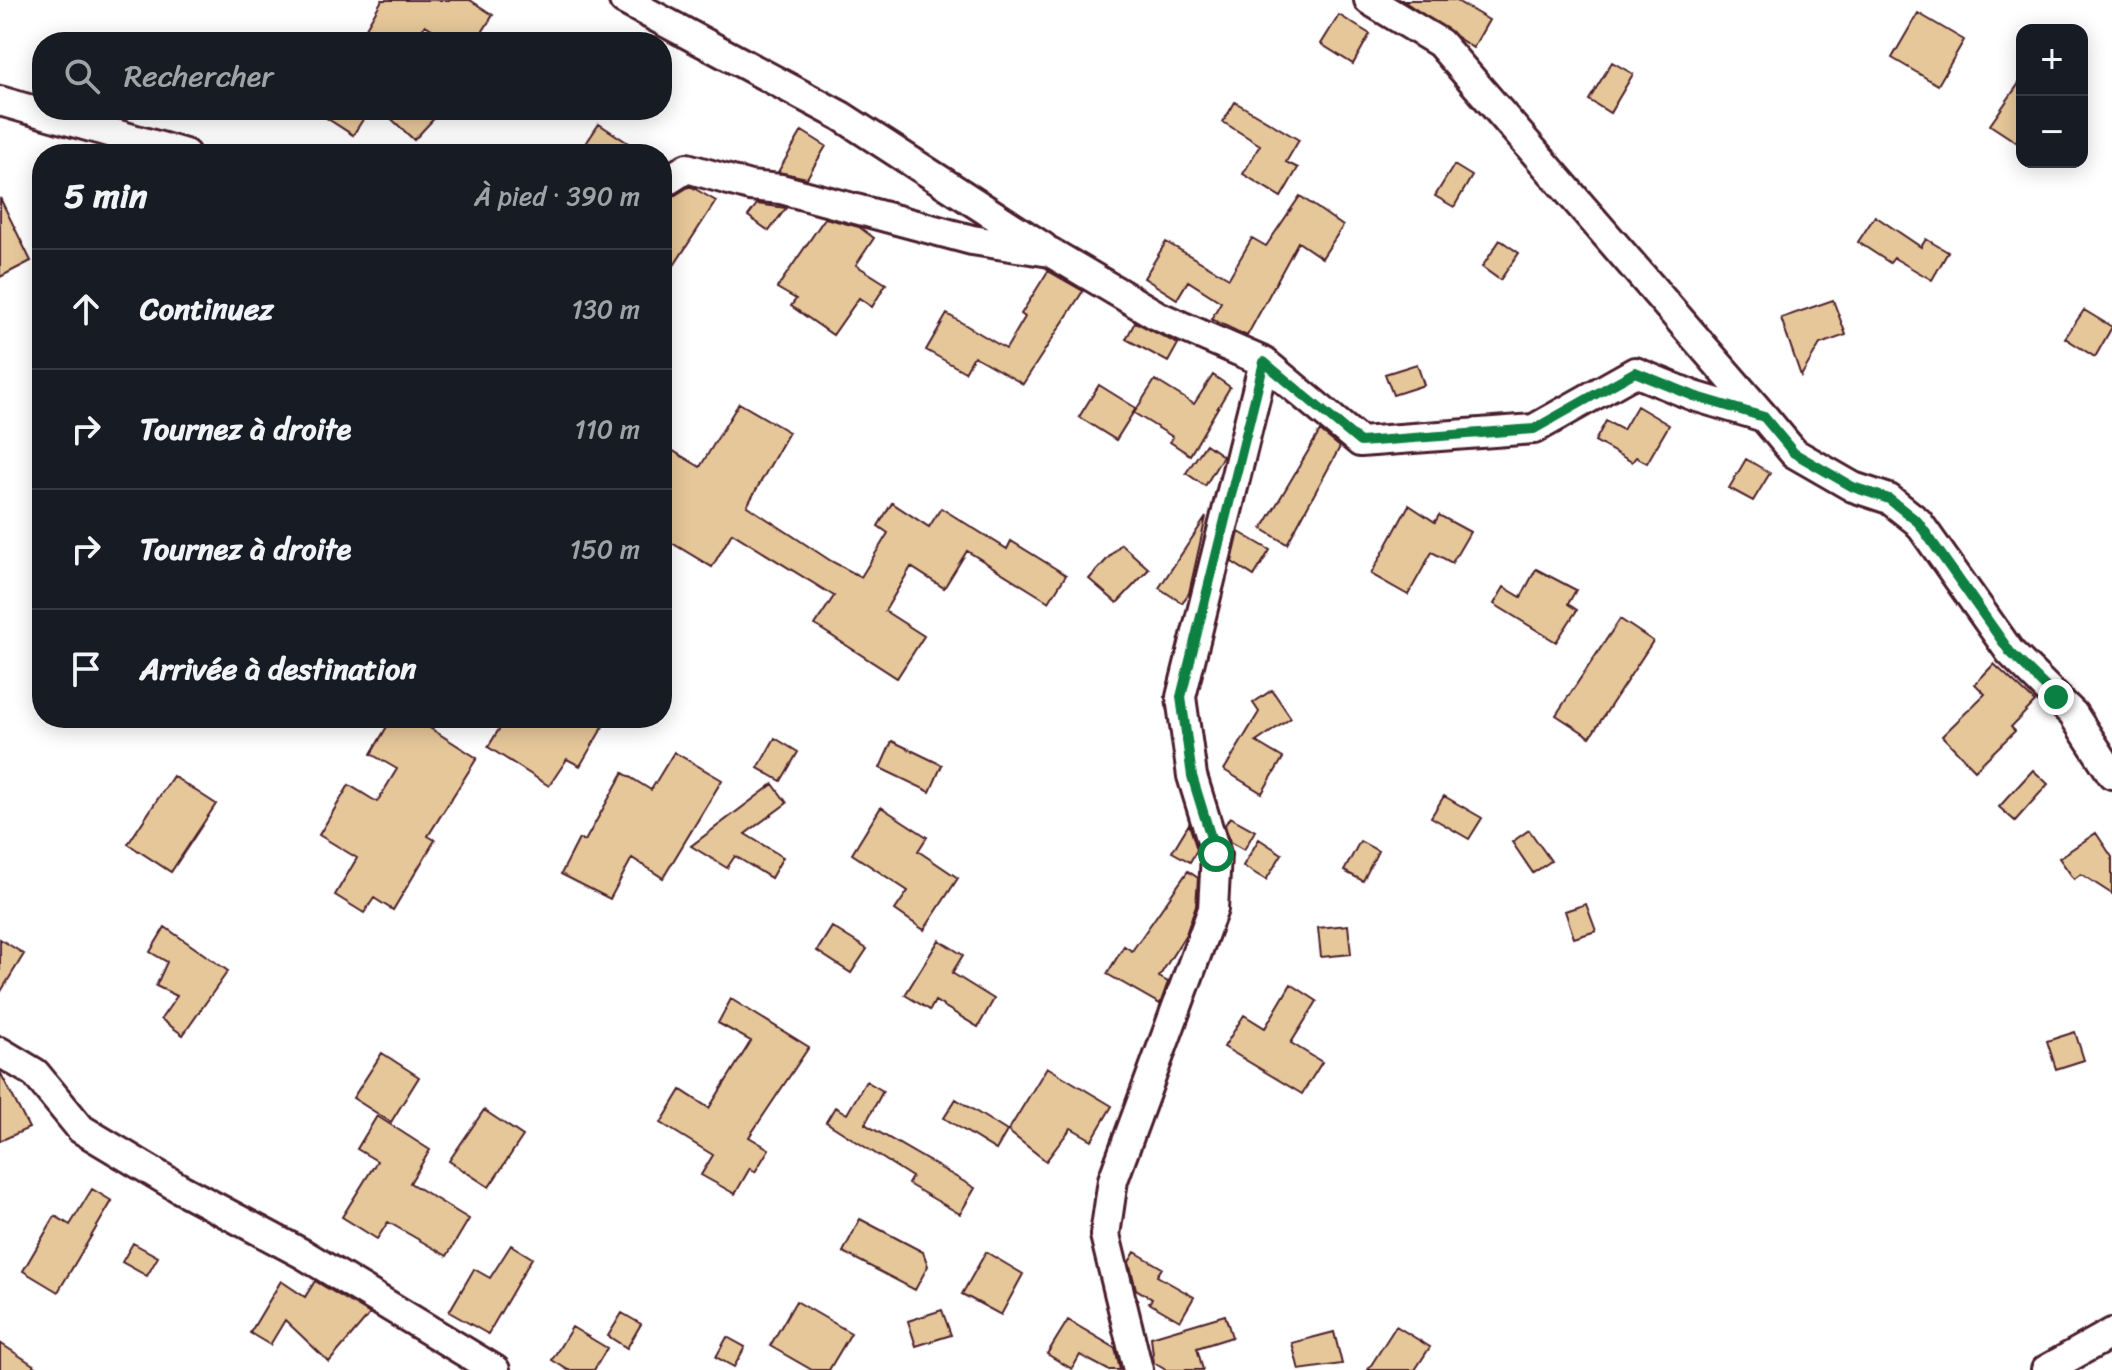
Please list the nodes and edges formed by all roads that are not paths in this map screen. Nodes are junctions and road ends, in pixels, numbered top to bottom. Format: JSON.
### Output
{"nodes":[{"id":1,"x":624,"y":0,"type":"edge"},
{"id":2,"x":1369,"y":0,"type":"edge"},
{"id":3,"x":0,"y":101,"type":"edge"},
{"id":4,"x":32,"y":110,"type":"edge"},
{"id":5,"x":66,"y":120,"type":"edge"},
{"id":6,"x":150,"y":144,"type":"edge"},
{"id":7,"x":672,"y":178,"type":"edge"},
{"id":8,"x":1050,"y":252,"type":"junction"},
{"id":9,"x":1264,"y":362,"type":"junction"},
{"id":10,"x":1764,"y":417,"type":"junction"},
{"id":11,"x":2112,"y":774,"type":"edge"},
{"id":12,"x":0,"y":1052,"type":"edge"},
{"id":13,"x":2112,"y":1333,"type":"edge"},
{"id":14,"x":495,"y":1370,"type":"edge"},
{"id":15,"x":1138,"y":1370,"type":"edge"},
{"id":16,"x":2046,"y":1370,"type":"edge"}],
"edges":[{"from":1,"to":8,"type":"street"},
{"from":2,"to":10,"type":"street"},
{"from":3,"to":4,"type":"street"},
{"from":5,"to":6,"type":"street"},
{"from":7,"to":8,"type":"street"},
{"from":8,"to":9,"type":"street"},
{"from":9,"to":10,"type":"street"},
{"from":9,"to":15,"type":"street"},
{"from":10,"to":11,"type":"street"},
{"from":12,"to":14,"type":"street"},
{"from":13,"to":16,"type":"street"}]}
